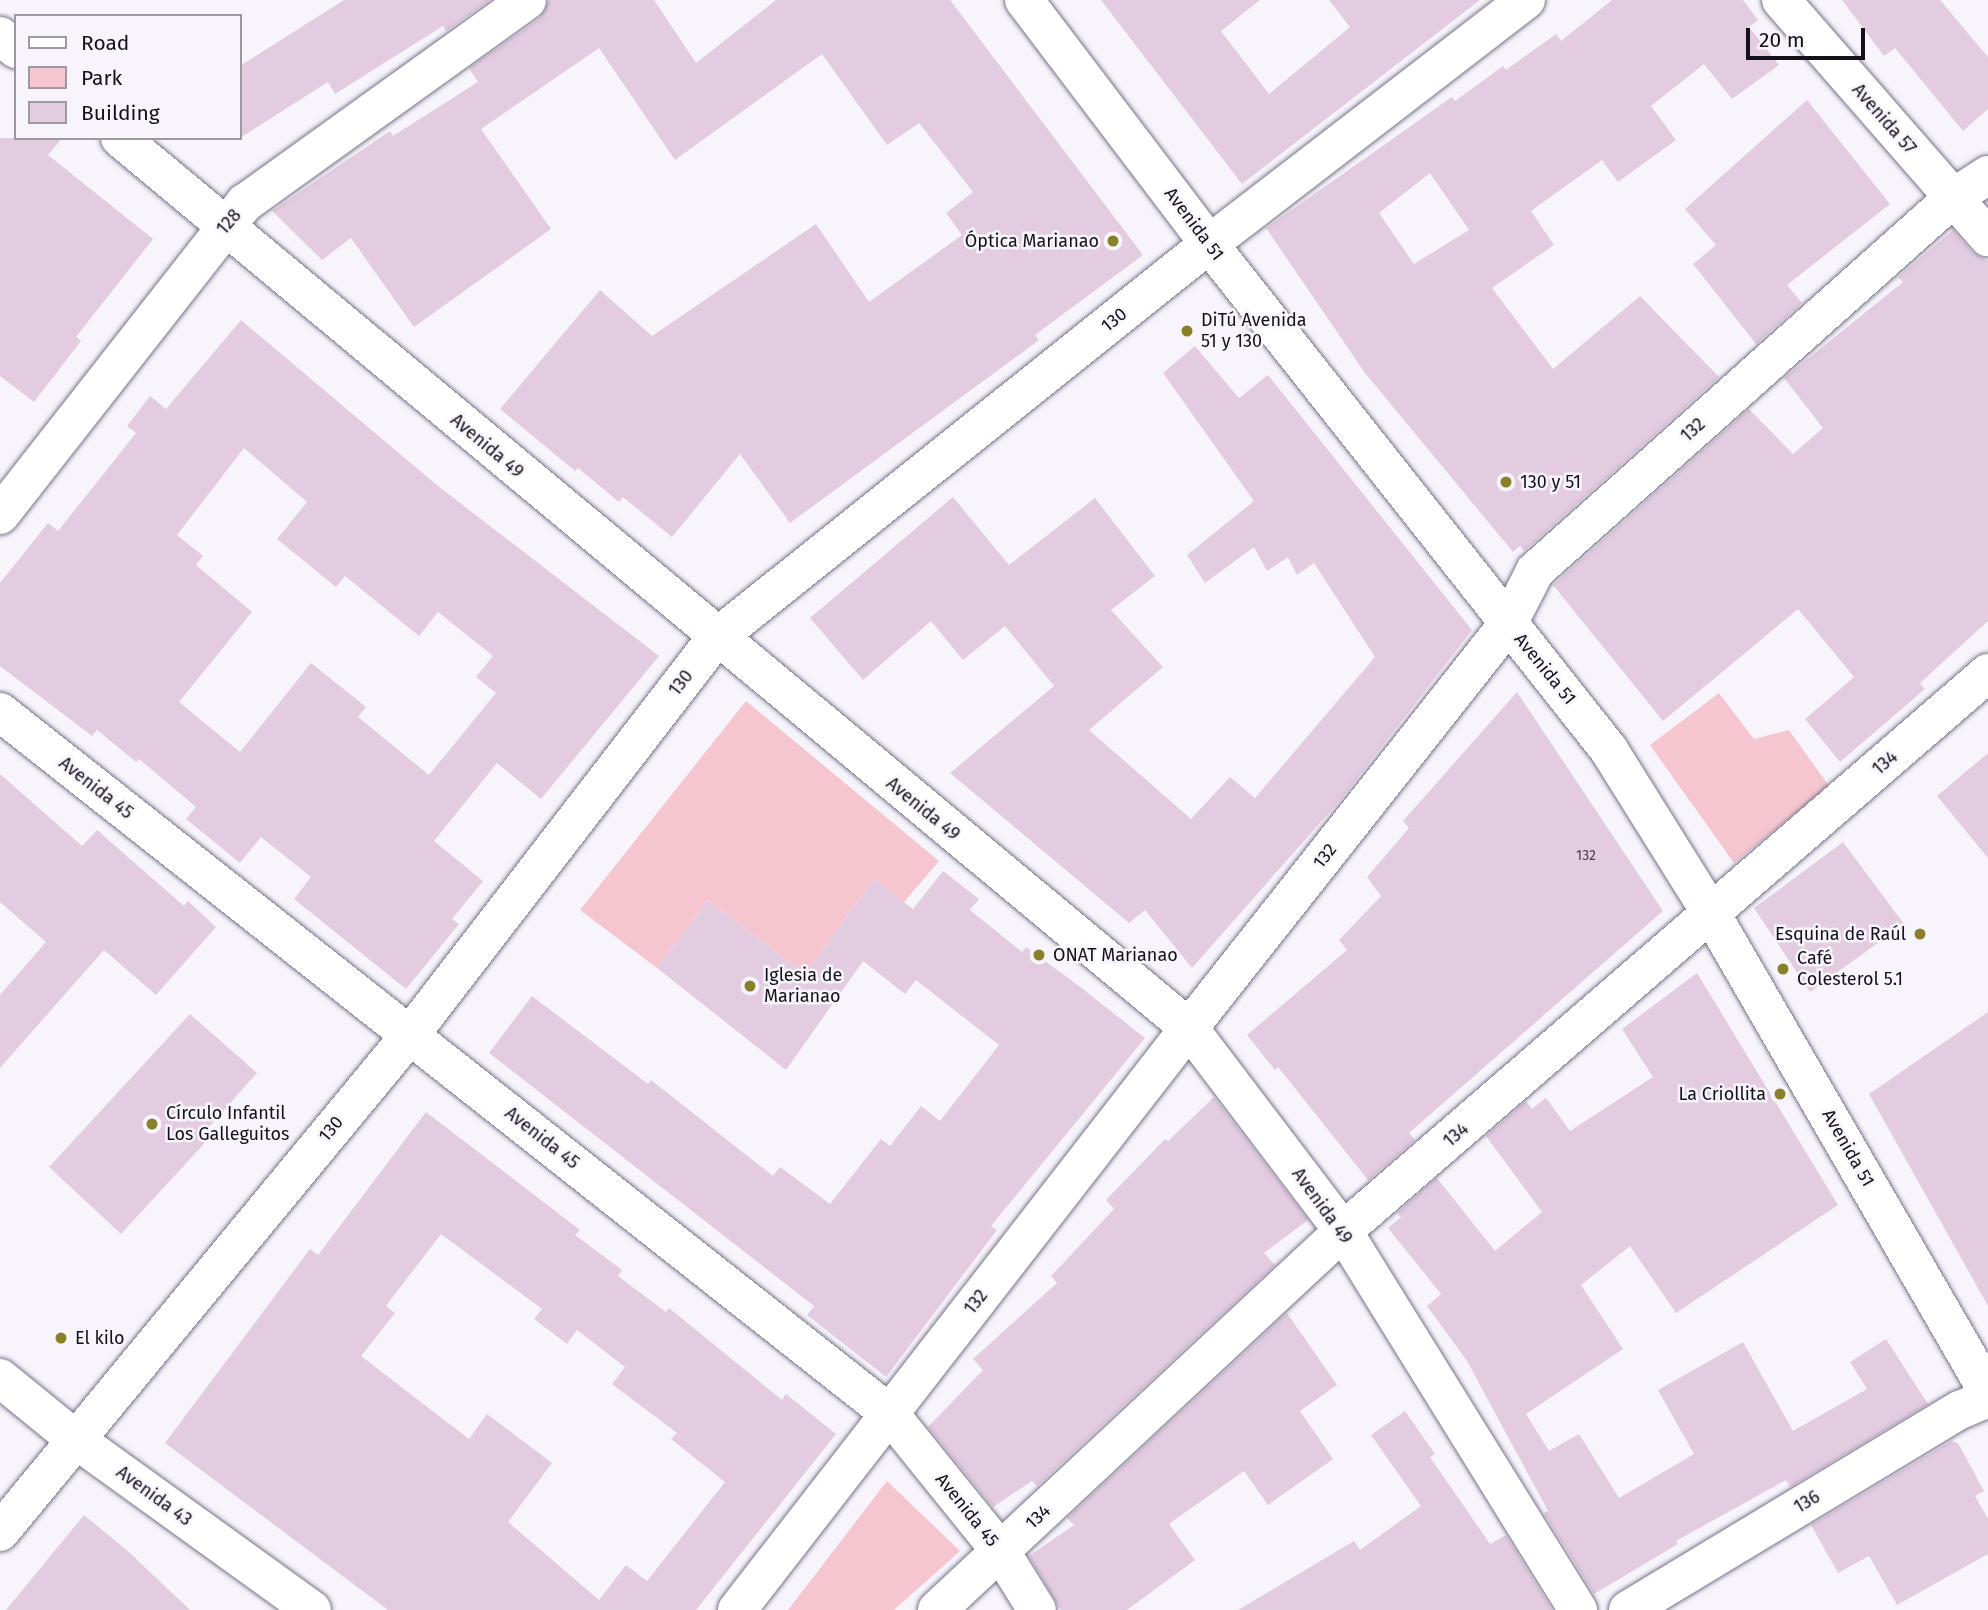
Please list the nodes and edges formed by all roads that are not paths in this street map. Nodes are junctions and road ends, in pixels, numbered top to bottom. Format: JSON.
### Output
{"nodes":[{"id":1,"x":527,"y":0,"type":"edge"},
{"id":2,"x":1024,"y":0,"type":"edge"},
{"id":3,"x":1527,"y":0,"type":"edge"},
{"id":4,"x":1781,"y":0,"type":"edge"},
{"id":5,"x":0,"y":36,"type":"edge"},
{"id":6,"x":14,"y":48,"type":"edge"},
{"id":7,"x":122,"y":140,"type":"edge"},
{"id":8,"x":1988,"y":175,"type":"edge"},
{"id":9,"x":1953,"y":198,"type":"junction"},
{"id":10,"x":224,"y":226,"type":"junction"},
{"id":11,"x":1988,"y":237,"type":"edge"},
{"id":12,"x":1209,"y":244,"type":"junction"},
{"id":13,"x":0,"y":515,"type":"edge"},
{"id":14,"x":1508,"y":624,"type":"junction"},
{"id":15,"x":716,"y":638,"type":"junction"},
{"id":16,"x":1988,"y":673,"type":"edge"},
{"id":17,"x":0,"y":712,"type":"edge"},
{"id":18,"x":1712,"y":915,"type":"junction"},
{"id":19,"x":1189,"y":1028,"type":"junction"},
{"id":20,"x":410,"y":1034,"type":"junction"},
{"id":21,"x":1343,"y":1231,"type":"junction"},
{"id":22,"x":0,"y":1378,"type":"edge"},
{"id":23,"x":1988,"y":1392,"type":"edge"},
{"id":24,"x":1988,"y":1398,"type":"edge"},
{"id":25,"x":890,"y":1413,"type":"junction"},
{"id":26,"x":75,"y":1439,"type":"junction"},
{"id":27,"x":0,"y":1532,"type":"edge"},
{"id":28,"x":1001,"y":1552,"type":"junction"},
{"id":29,"x":312,"y":1610,"type":"edge"},
{"id":30,"x":737,"y":1610,"type":"edge"},
{"id":31,"x":937,"y":1610,"type":"edge"},
{"id":32,"x":1037,"y":1610,"type":"edge"},
{"id":33,"x":1578,"y":1610,"type":"edge"},
{"id":34,"x":1628,"y":1610,"type":"edge"}],
"edges":[{"from":1,"to":10,"type":"street","name":"128"},
{"from":2,"to":12,"type":"street","name":"Avenida 51"},
{"from":3,"to":12,"type":"street","name":"130"},
{"from":4,"to":9,"type":"street","name":"Avenida 57"},
{"from":5,"to":6,"type":"street"},
{"from":7,"to":10,"type":"street","name":"Avenida 49"},
{"from":8,"to":9,"type":"street","name":"132"},
{"from":9,"to":11,"type":"street","name":"Avenida 57"},
{"from":9,"to":14,"type":"street","name":"132"},
{"from":10,"to":13,"type":"street","name":"128"},
{"from":10,"to":15,"type":"street","name":"Avenida 49"},
{"from":12,"to":14,"type":"street","name":"Avenida 51"},
{"from":12,"to":15,"type":"street","name":"130"},
{"from":14,"to":18,"type":"street","name":"Avenida 51"},
{"from":14,"to":19,"type":"street","name":"132"},
{"from":15,"to":19,"type":"street","name":"Avenida 49"},
{"from":15,"to":20,"type":"street","name":"130"},
{"from":16,"to":18,"type":"street","name":"134"},
{"from":17,"to":20,"type":"street","name":"Avenida 45"},
{"from":18,"to":21,"type":"street","name":"134"},
{"from":18,"to":23,"type":"street","name":"Avenida 51"},
{"from":19,"to":21,"type":"street","name":"Avenida 49"},
{"from":19,"to":25,"type":"street","name":"132"},
{"from":20,"to":25,"type":"street","name":"Avenida 45"},
{"from":20,"to":26,"type":"street","name":"130"},
{"from":21,"to":28,"type":"street","name":"134"},
{"from":21,"to":33,"type":"street","name":"Avenida 49"},
{"from":22,"to":26,"type":"street","name":"Avenida 43"},
{"from":24,"to":34,"type":"street","name":"136"},
{"from":25,"to":28,"type":"street","name":"Avenida 45"},
{"from":25,"to":30,"type":"street","name":"132"},
{"from":26,"to":27,"type":"street","name":"130"},
{"from":26,"to":29,"type":"street","name":"Avenida 43"},
{"from":28,"to":31,"type":"street","name":"134"},
{"from":28,"to":32,"type":"street","name":"Avenida 45"}]}
